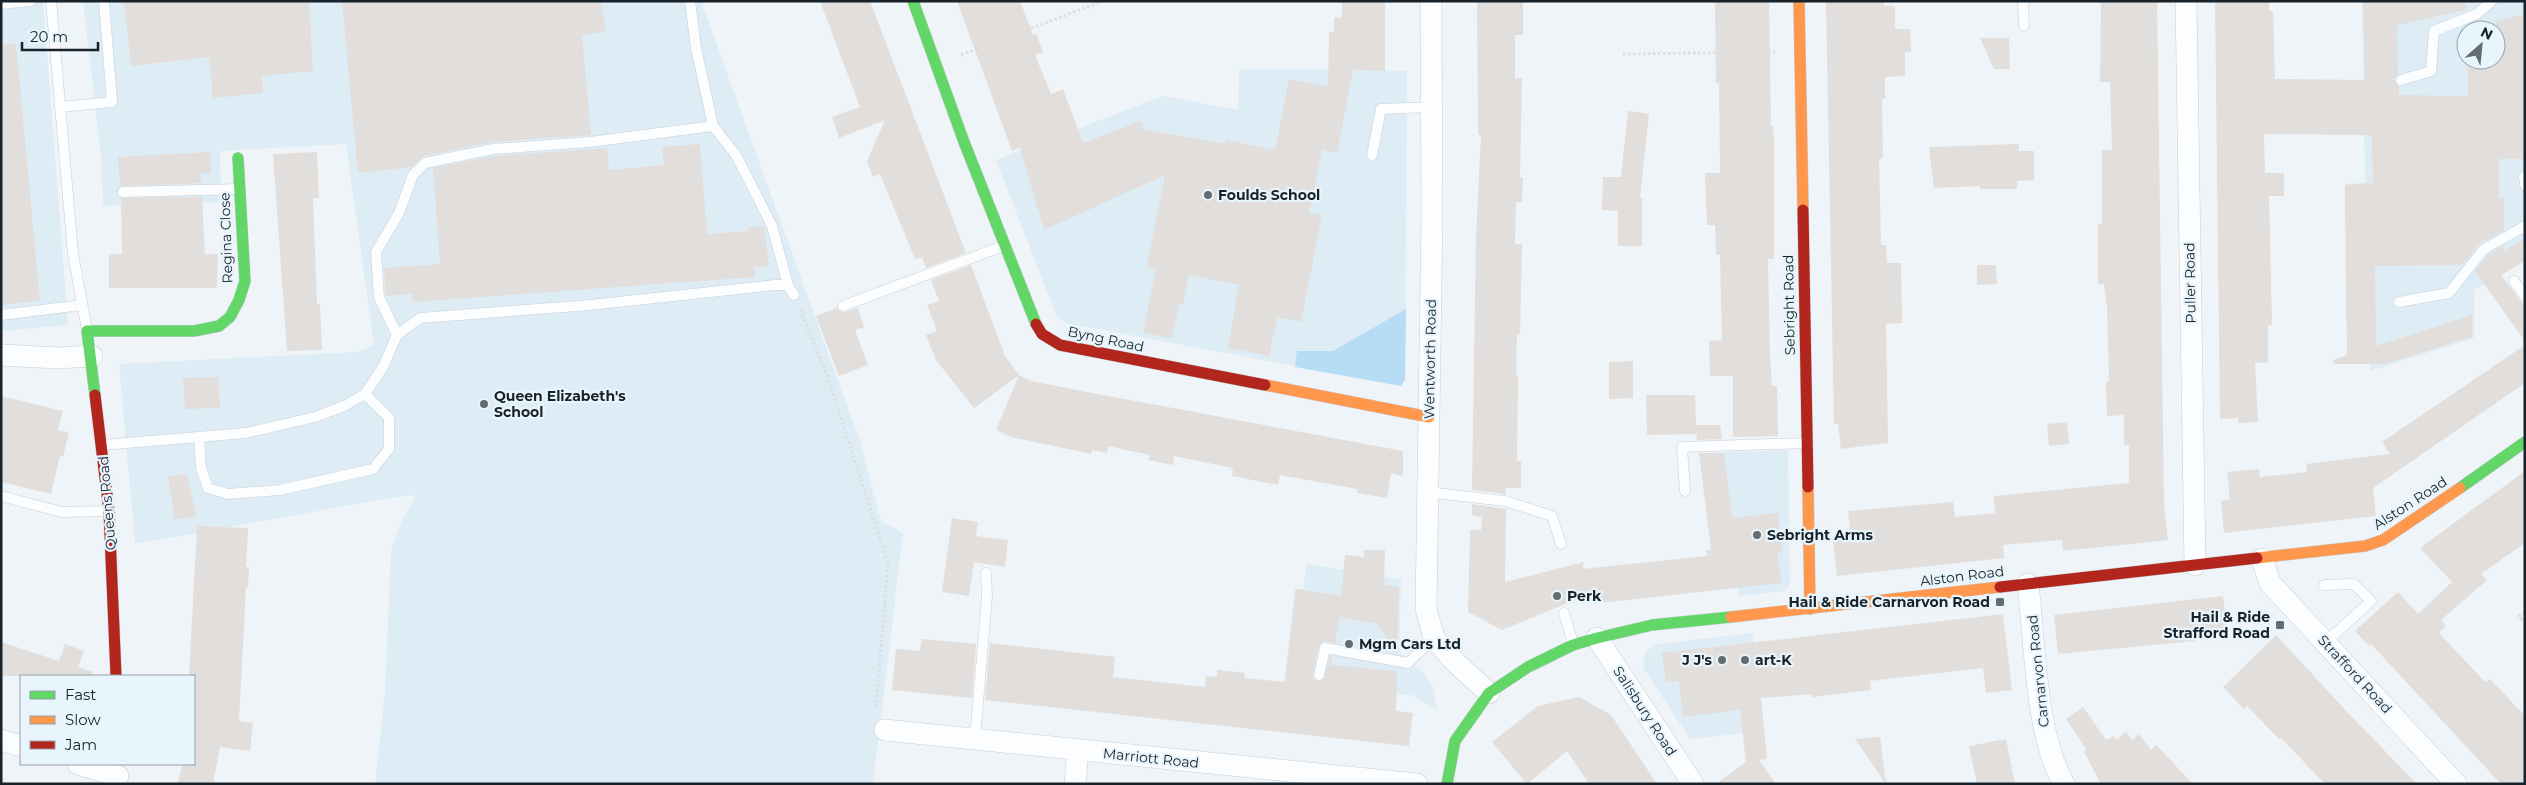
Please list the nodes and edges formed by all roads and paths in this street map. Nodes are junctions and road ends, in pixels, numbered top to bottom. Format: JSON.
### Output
{"nodes":[{"id":1,"x":30,"y":1,"type":"edge"},
{"id":2,"x":51,"y":1,"type":"edge"},
{"id":3,"x":104,"y":1,"type":"edge"},
{"id":4,"x":690,"y":1,"type":"edge"},
{"id":5,"x":913,"y":1,"type":"edge"},
{"id":6,"x":1103,"y":1,"type":"edge"},
{"id":7,"x":1431,"y":1,"type":"edge"},
{"id":8,"x":1798,"y":1,"type":"edge"},
{"id":9,"x":2023,"y":1,"type":"edge"},
{"id":10,"x":2186,"y":1,"type":"edge"},
{"id":11,"x":2492,"y":1,"type":"edge"},
{"id":12,"x":1,"y":4,"type":"edge"},
{"id":13,"x":2024,"y":26,"type":"dead end"},
{"id":14,"x":1800,"y":51,"type":"junction"},
{"id":15,"x":1623,"y":54,"type":"dead end"},
{"id":16,"x":937,"y":64,"type":"junction"},
{"id":17,"x":2401,"y":80,"type":"dead end"},
{"id":18,"x":60,"y":108,"type":"junction"},
{"id":19,"x":1431,"y":108,"type":"junction"},
{"id":20,"x":714,"y":126,"type":"junction"},
{"id":21,"x":1372,"y":155,"type":"dead end"},
{"id":22,"x":238,"y":158,"type":"dead end"},
{"id":23,"x":2524,"y":177,"type":"edge"},
{"id":24,"x":2525,"y":185,"type":"edge"},
{"id":25,"x":239,"y":189,"type":"junction"},
{"id":26,"x":123,"y":192,"type":"dead end"},
{"id":27,"x":2525,"y":226,"type":"edge"},
{"id":28,"x":1005,"y":245,"type":"junction"},
{"id":29,"x":2514,"y":281,"type":"dead end"},
{"id":30,"x":788,"y":285,"type":"junction"},
{"id":31,"x":794,"y":295,"type":"joint"},
{"id":32,"x":2525,"y":296,"type":"edge"},
{"id":33,"x":2399,"y":302,"type":"dead end"},
{"id":34,"x":82,"y":305,"type":"junction"},
{"id":35,"x":843,"y":306,"type":"dead end"},
{"id":36,"x":1,"y":316,"type":"edge"},
{"id":37,"x":87,"y":331,"type":"junction"},
{"id":38,"x":397,"y":335,"type":"junction"},
{"id":39,"x":1,"y":355,"type":"edge"},
{"id":40,"x":92,"y":356,"type":"junction"},
{"id":41,"x":365,"y":394,"type":"junction"},
{"id":42,"x":1429,"y":417,"type":"junction"},
{"id":43,"x":199,"y":436,"type":"junction"},
{"id":44,"x":1807,"y":443,"type":"junction"},
{"id":45,"x":2525,"y":443,"type":"edge"},
{"id":46,"x":102,"y":445,"type":"junction"},
{"id":47,"x":1685,"y":491,"type":"dead end"},
{"id":48,"x":1427,"y":492,"type":"junction"},
{"id":49,"x":1,"y":496,"type":"edge"},
{"id":50,"x":109,"y":511,"type":"junction"},
{"id":51,"x":1561,"y":544,"type":"dead end"},
{"id":52,"x":2262,"y":559,"type":"junction"},
{"id":53,"x":2195,"y":565,"type":"junction"},
{"id":54,"x":986,"y":573,"type":"dead end"},
{"id":55,"x":2028,"y":584,"type":"junction"},
{"id":56,"x":2324,"y":585,"type":"dead end"},
{"id":57,"x":1810,"y":609,"type":"junction"},
{"id":58,"x":2525,"y":612,"type":"edge"},
{"id":59,"x":1564,"y":613,"type":"dead end"},
{"id":60,"x":2525,"y":624,"type":"edge"},
{"id":61,"x":1434,"y":638,"type":"junction"},
{"id":62,"x":1597,"y":638,"type":"junction"},
{"id":63,"x":2326,"y":642,"type":"junction"},
{"id":64,"x":1573,"y":645,"type":"junction"},
{"id":65,"x":116,"y":675,"type":"edge"},
{"id":66,"x":1319,"y":675,"type":"dead end"},
{"id":67,"x":1490,"y":694,"type":"junction"},
{"id":68,"x":880,"y":723,"type":"joint"},
{"id":69,"x":975,"y":738,"type":"junction"},
{"id":70,"x":1,"y":740,"type":"edge"},
{"id":71,"x":20,"y":746,"type":"edge"},
{"id":72,"x":1078,"y":750,"type":"junction"},
{"id":73,"x":82,"y":765,"type":"edge"},
{"id":74,"x":117,"y":774,"type":"edge"},
{"id":75,"x":1075,"y":784,"type":"edge"},
{"id":76,"x":1417,"y":784,"type":"edge"},
{"id":77,"x":1447,"y":784,"type":"edge"},
{"id":78,"x":1693,"y":784,"type":"edge"},
{"id":79,"x":2064,"y":784,"type":"edge"},
{"id":80,"x":2456,"y":784,"type":"edge"}],
"edges":[{"from":1,"to":12,"type":"lane"},
{"from":2,"to":18,"type":"lane"},
{"from":3,"to":18,"type":"lane"},
{"from":4,"to":20,"type":"lane"},
{"from":5,"to":16,"type":"street","name":"Byng Road"},
{"from":6,"to":16,"type":"path"},
{"from":7,"to":19,"type":"street","name":"Wentworth Road"},
{"from":8,"to":14,"type":"street","name":"Sebright Road"},
{"from":9,"to":13,"type":"lane"},
{"from":10,"to":53,"type":"street","name":"Puller Road"},
{"from":11,"to":17,"type":"lane"},
{"from":14,"to":15,"type":"path"},
{"from":14,"to":44,"type":"street","name":"Sebright Road"},
{"from":16,"to":28,"type":"street","name":"Byng Road"},
{"from":18,"to":34,"type":"lane"},
{"from":19,"to":21,"type":"lane"},
{"from":19,"to":42,"type":"street","name":"Wentworth Road"},
{"from":20,"to":30,"type":"lane"},
{"from":20,"to":38,"type":"lane"},
{"from":22,"to":25,"type":"street","name":"Regina Close"},
{"from":23,"to":24,"type":"lane"},
{"from":25,"to":26,"type":"lane"},
{"from":25,"to":37,"type":"street","name":"Regina Close"},
{"from":27,"to":33,"type":"lane"},
{"from":28,"to":35,"type":"lane"},
{"from":28,"to":42,"type":"street","name":"Byng Road"},
{"from":29,"to":32,"type":"lane"},
{"from":30,"to":31,"type":"lane"},
{"from":30,"to":38,"type":"lane"},
{"from":31,"to":68,"type":"path"},
{"from":34,"to":36,"type":"lane"},
{"from":34,"to":37,"type":"lane"},
{"from":37,"to":40,"type":"street","name":"Queens Road"},
{"from":38,"to":41,"type":"lane"},
{"from":39,"to":40,"type":"street"},
{"from":40,"to":46,"type":"street","name":"Queens Road"},
{"from":41,"to":43,"type":"lane"},
{"from":41,"to":43,"type":"lane"},
{"from":42,"to":48,"type":"street","name":"Wentworth Road"},
{"from":43,"to":46,"type":"lane"},
{"from":44,"to":47,"type":"lane"},
{"from":44,"to":57,"type":"street","name":"Sebright Road"},
{"from":45,"to":52,"type":"street","name":"Alston Road"},
{"from":46,"to":50,"type":"street","name":"Queens Road"},
{"from":48,"to":51,"type":"lane"},
{"from":48,"to":61,"type":"street","name":"Wentworth Road"},
{"from":49,"to":50,"type":"lane"},
{"from":50,"to":65,"type":"street","name":"Queens Road"},
{"from":52,"to":53,"type":"street","name":"Alston Road"},
{"from":52,"to":63,"type":"street","name":"Strafford Road"},
{"from":53,"to":55,"type":"street","name":"Alston Road"},
{"from":54,"to":69,"type":"lane"},
{"from":55,"to":57,"type":"street","name":"Alston Road"},
{"from":55,"to":79,"type":"street","name":"Carnarvon Road"},
{"from":56,"to":63,"type":"lane"},
{"from":57,"to":62,"type":"street","name":"Alston Road"},
{"from":58,"to":60,"type":"path"},
{"from":59,"to":64,"type":"lane"},
{"from":61,"to":66,"type":"lane"},
{"from":61,"to":67,"type":"street","name":"Wentworth Road"},
{"from":62,"to":64,"type":"street","name":"Alston Road"},
{"from":62,"to":78,"type":"street","name":"Salisbury Road"},
{"from":63,"to":80,"type":"street","name":"Strafford Road"},
{"from":64,"to":67,"type":"street","name":"Alston Road"},
{"from":67,"to":77,"type":"street","name":"Alston Road"},
{"from":68,"to":69,"type":"street","name":"Marriott Road"},
{"from":69,"to":72,"type":"street","name":"Marriott Road"},
{"from":70,"to":71,"type":"street"},
{"from":72,"to":75,"type":"street"},
{"from":72,"to":76,"type":"street","name":"Marriott Road"},
{"from":73,"to":74,"type":"street"}]}
